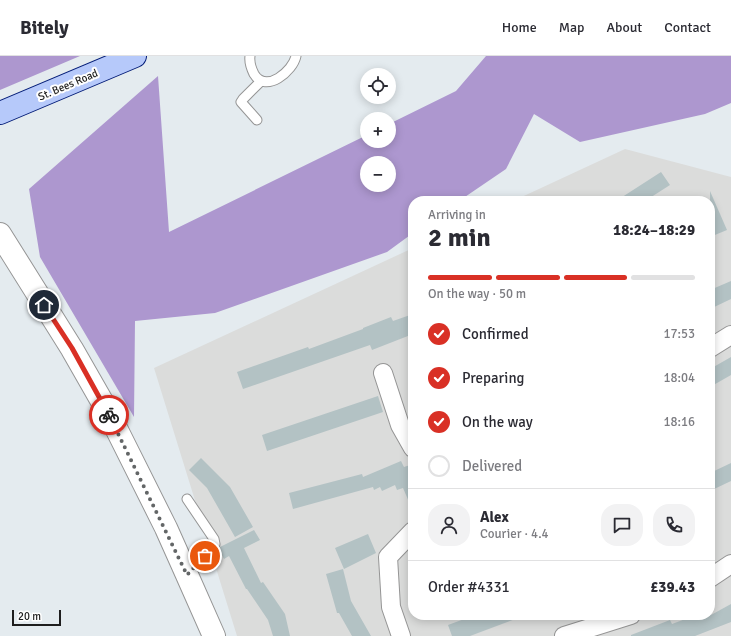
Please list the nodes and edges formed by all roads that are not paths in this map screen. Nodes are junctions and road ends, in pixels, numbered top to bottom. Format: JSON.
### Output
{"nodes":[{"id":1,"x":135,"y":56,"type":"edge"},
{"id":2,"x":250,"y":56,"type":"edge"},
{"id":3,"x":296,"y":56,"type":"edge"},
{"id":4,"x":261,"y":82,"type":"junction"},
{"id":5,"x":0,"y":113,"type":"edge"},
{"id":6,"x":257,"y":120,"type":"dead end"},
{"id":7,"x":0,"y":234,"type":"edge"},
{"id":8,"x":731,"y":335,"type":"edge"},
{"id":9,"x":715,"y":345,"type":"edge"},
{"id":10,"x":383,"y":373,"type":"dead end"},
{"id":11,"x":408,"y":439,"type":"edge"},
{"id":12,"x":187,"y":499,"type":"dead end"},
{"id":13,"x":408,"y":536,"type":"edge"},
{"id":14,"x":731,"y":564,"type":"edge"},
{"id":15,"x":187,"y":575,"type":"junction"},
{"id":16,"x":715,"y":575,"type":"edge"},
{"id":17,"x":615,"y":620,"type":"edge"},
{"id":18,"x":214,"y":636,"type":"edge"},
{"id":19,"x":401,"y":636,"type":"edge"},
{"id":20,"x":564,"y":636,"type":"edge"}],
"edges":[{"from":1,"to":5,"type":"main road","name":"St. Bees Road"},
{"from":2,"to":4,"type":"lane"},
{"from":3,"to":4,"type":"lane"},
{"from":4,"to":6,"type":"lane"},
{"from":7,"to":15,"type":"street"},
{"from":8,"to":9,"type":"street"},
{"from":10,"to":11,"type":"street"},
{"from":12,"to":15,"type":"lane"},
{"from":13,"to":19,"type":"street"},
{"from":14,"to":16,"type":"street"},
{"from":15,"to":18,"type":"street"},
{"from":17,"to":20,"type":"street"}]}
